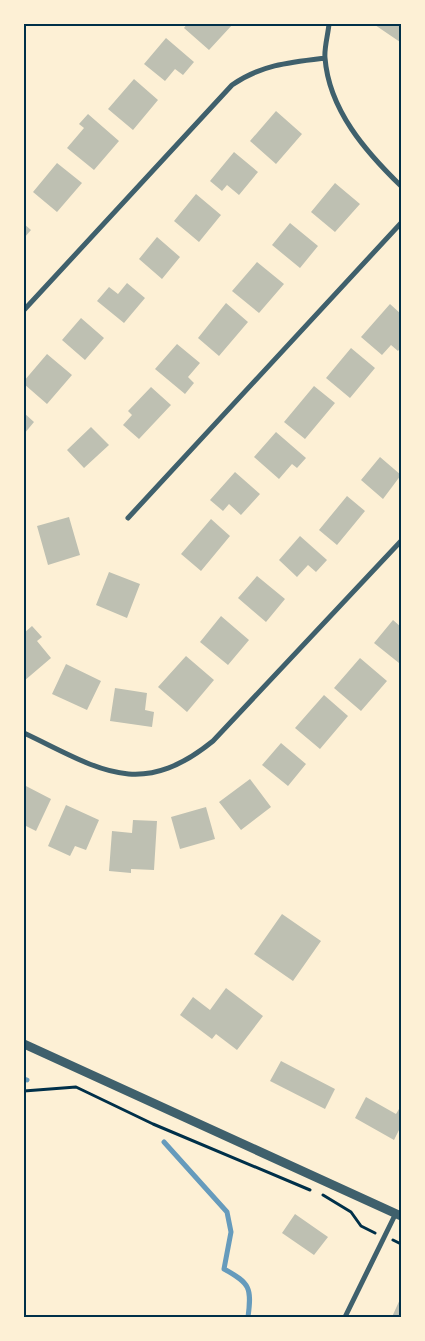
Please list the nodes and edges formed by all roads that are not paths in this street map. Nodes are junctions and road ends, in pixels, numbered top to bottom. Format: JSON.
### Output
{"nodes":[{"id":1,"x":329,"y":24,"type":"edge"},
{"id":2,"x":325,"y":58,"type":"junction"},
{"id":3,"x":401,"y":186,"type":"edge"},
{"id":4,"x":401,"y":223,"type":"edge"},
{"id":5,"x":24,"y":310,"type":"edge"},
{"id":6,"x":128,"y":518,"type":"dead end"},
{"id":7,"x":401,"y":541,"type":"edge"},
{"id":8,"x":24,"y":734,"type":"edge"},
{"id":9,"x":24,"y":1044,"type":"edge"},
{"id":10,"x":398,"y":1214,"type":"edge"},
{"id":11,"x":345,"y":1317,"type":"edge"}],
"edges":[{"from":1,"to":2,"type":"street"},
{"from":2,"to":3,"type":"street"},
{"from":2,"to":5,"type":"street"},
{"from":4,"to":6,"type":"street"},
{"from":7,"to":8,"type":"street"},
{"from":9,"to":10,"type":"street"},
{"from":10,"to":11,"type":"street"}]}
